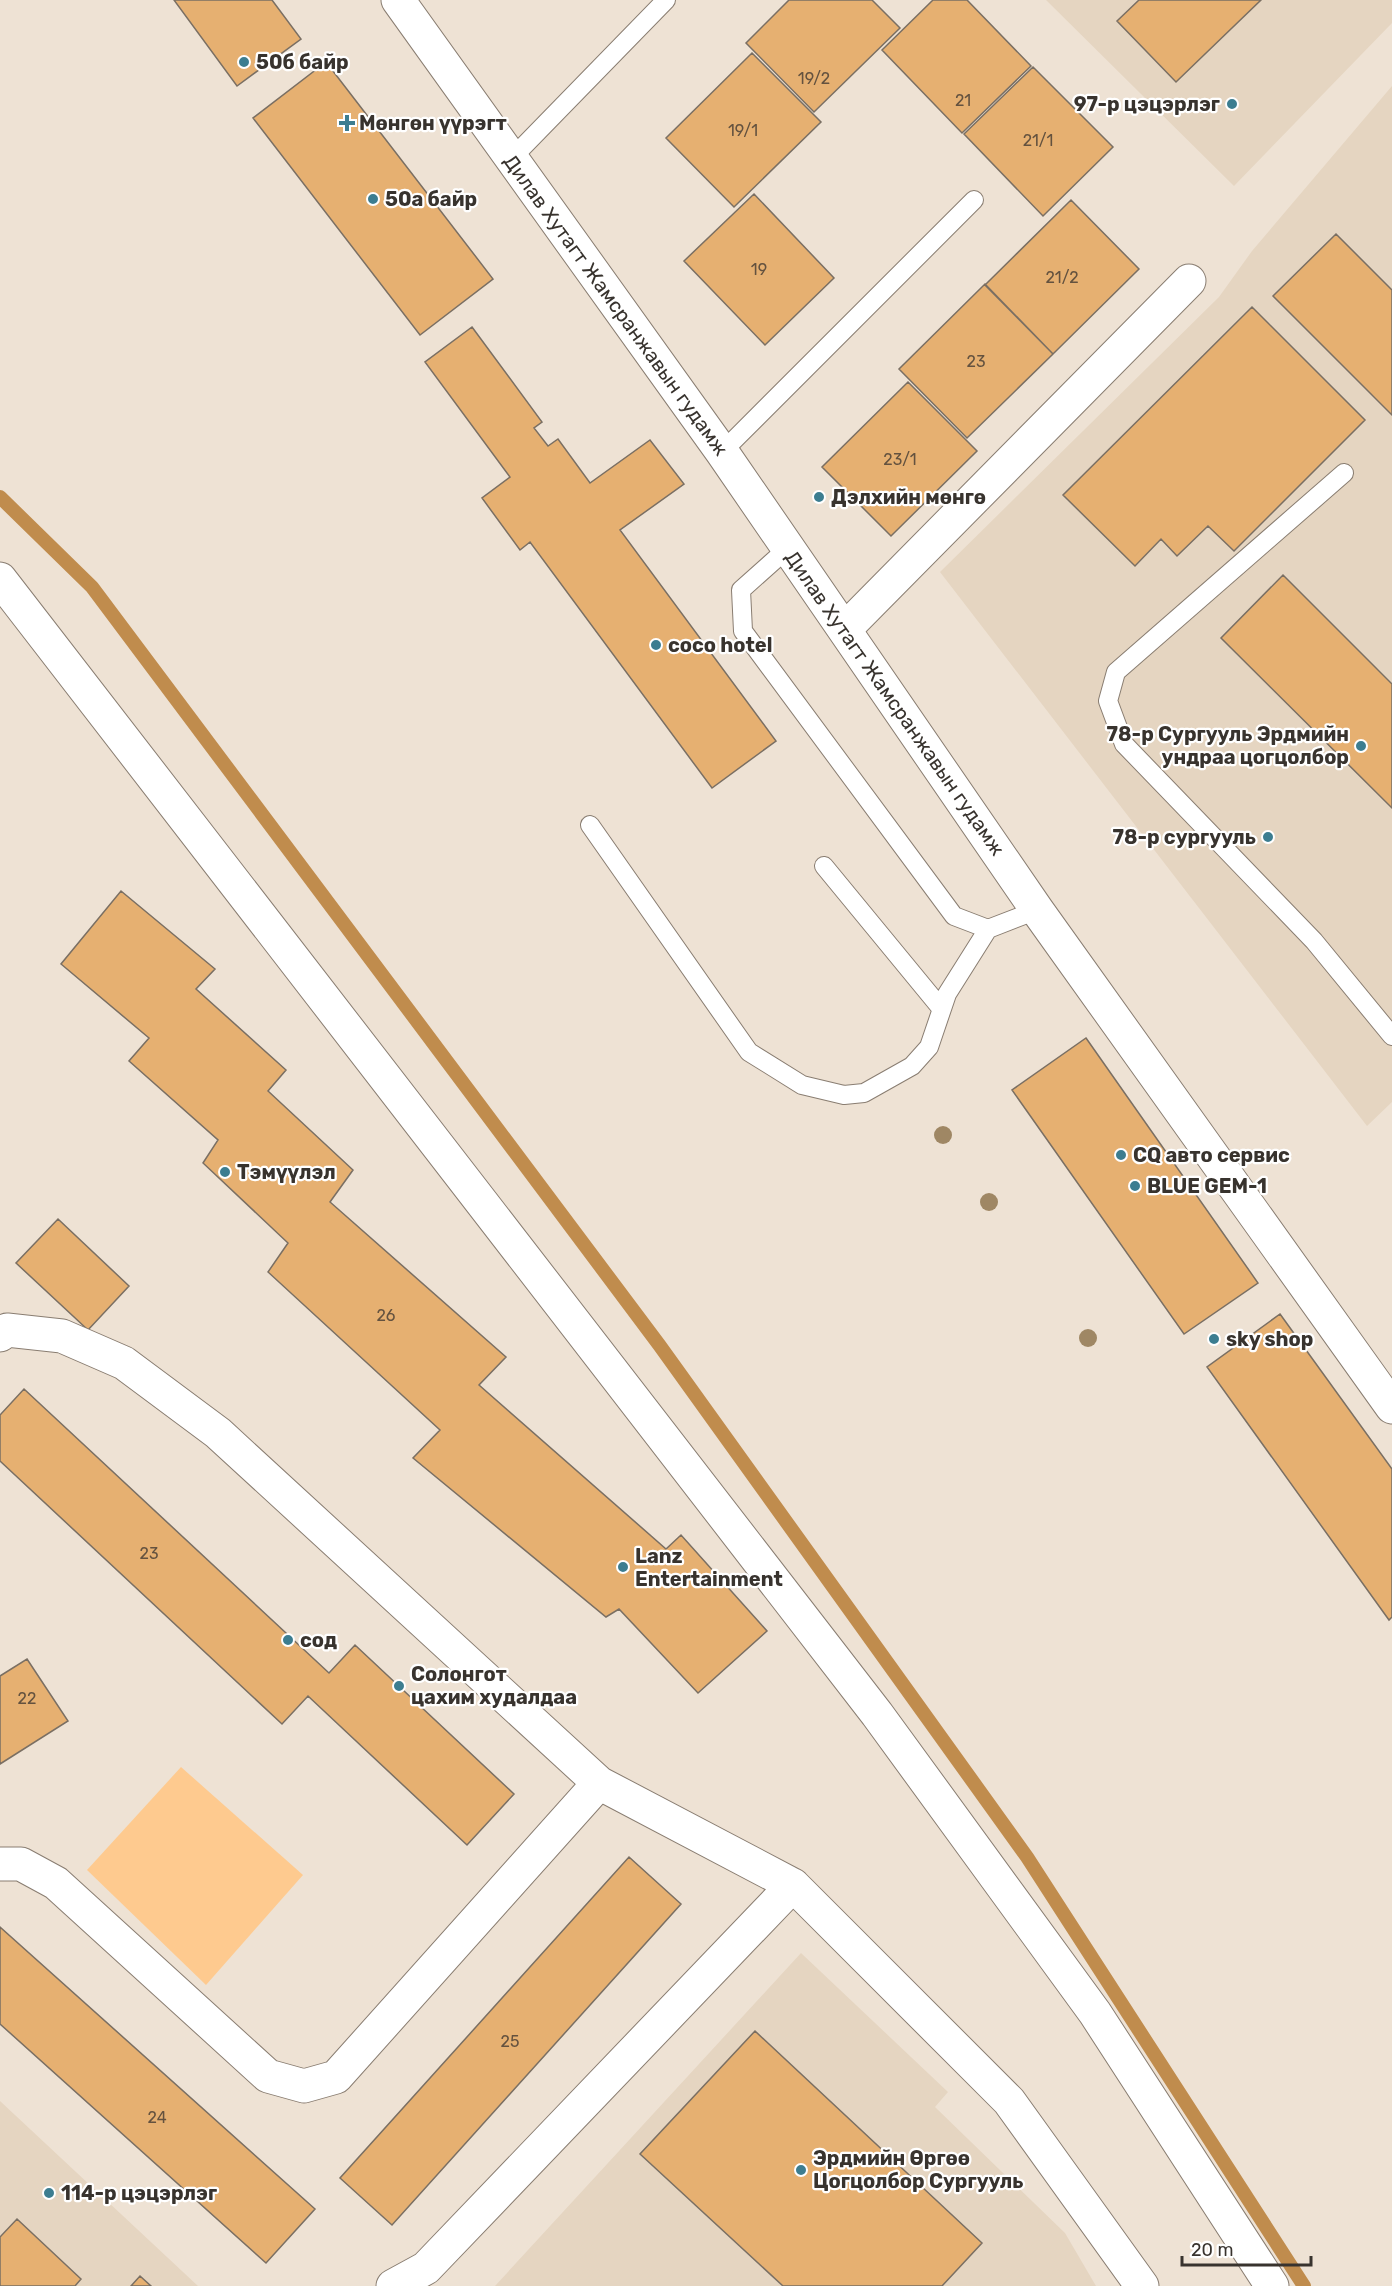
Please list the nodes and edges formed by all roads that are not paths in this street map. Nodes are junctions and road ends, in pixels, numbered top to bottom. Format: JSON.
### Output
{"nodes":[{"id":1,"x":398,"y":0,"type":"edge"},
{"id":2,"x":666,"y":0,"type":"edge"},
{"id":3,"x":511,"y":159,"type":"junction"},
{"id":4,"x":974,"y":200,"type":"dead end"},
{"id":5,"x":1189,"y":281,"type":"dead end"},
{"id":6,"x":722,"y":452,"type":"junction"},
{"id":7,"x":1344,"y":473,"type":"dead end"},
{"id":8,"x":788,"y":548,"type":"junction"},
{"id":9,"x":0,"y":579,"type":"edge"},
{"id":10,"x":845,"y":629,"type":"junction"},
{"id":11,"x":590,"y":825,"type":"dead end"},
{"id":12,"x":824,"y":866,"type":"dead end"},
{"id":13,"x":1037,"y":910,"type":"junction"},
{"id":14,"x":988,"y":929,"type":"junction"},
{"id":15,"x":940,"y":1008,"type":"junction"},
{"id":16,"x":1392,"y":1036,"type":"edge"},
{"id":17,"x":0,"y":1335,"type":"edge"},
{"id":18,"x":1392,"y":1407,"type":"edge"},
{"id":19,"x":599,"y":1783,"type":"junction"},
{"id":20,"x":0,"y":1864,"type":"edge"},
{"id":21,"x":793,"y":1885,"type":"junction"},
{"id":22,"x":393,"y":2286,"type":"edge"},
{"id":23,"x":1142,"y":2286,"type":"edge"},
{"id":24,"x":1272,"y":2286,"type":"edge"}],
"edges":[{"from":1,"to":3,"type":"street","name":"Дилав Хутагт Жамсранжавын гудамж"},
{"from":2,"to":3,"type":"lane"},
{"from":3,"to":6,"type":"street","name":"Дилав Хутагт Жамсранжавын гудамж"},
{"from":4,"to":6,"type":"lane"},
{"from":5,"to":10,"type":"street"},
{"from":6,"to":8,"type":"street","name":"Дилав Хутагт Жамсранжавын гудамж"},
{"from":7,"to":16,"type":"lane"},
{"from":8,"to":10,"type":"street","name":"Дилав Хутагт Жамсранжавын гудамж"},
{"from":8,"to":14,"type":"lane"},
{"from":9,"to":24,"type":"street"},
{"from":10,"to":13,"type":"street","name":"Дилав Хутагт Жамсранжавын гудамж"},
{"from":11,"to":15,"type":"lane"},
{"from":12,"to":15,"type":"lane"},
{"from":13,"to":14,"type":"lane"},
{"from":13,"to":18,"type":"street","name":"Дилав Хутагт Жамсранжавын гудамж"},
{"from":14,"to":15,"type":"lane"},
{"from":17,"to":19,"type":"street"},
{"from":19,"to":20,"type":"street"},
{"from":19,"to":21,"type":"street"},
{"from":21,"to":22,"type":"street"},
{"from":21,"to":23,"type":"street"}]}
